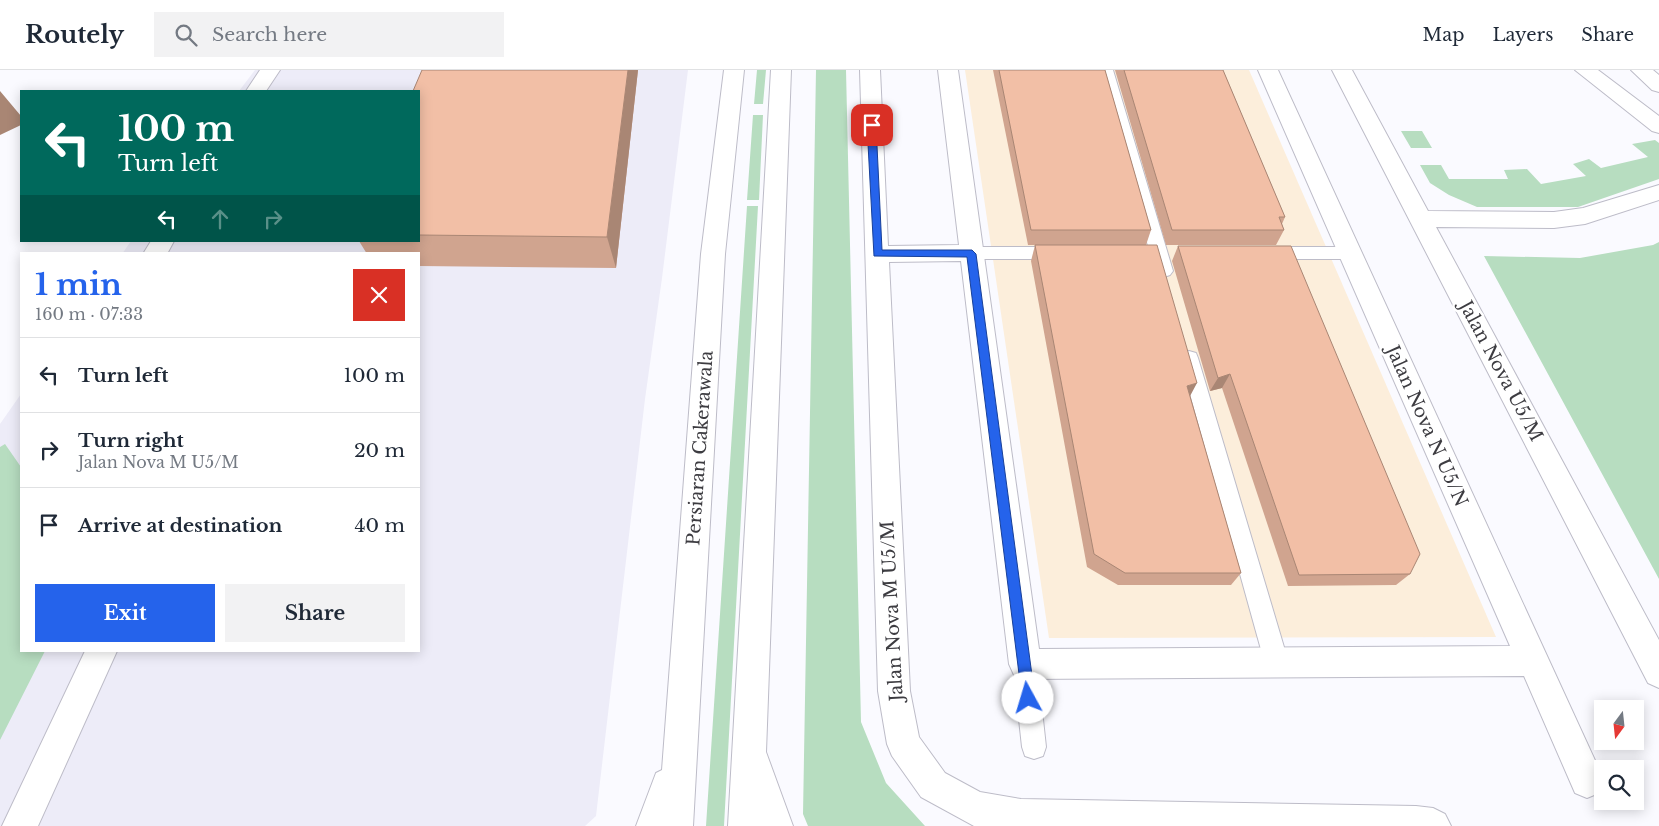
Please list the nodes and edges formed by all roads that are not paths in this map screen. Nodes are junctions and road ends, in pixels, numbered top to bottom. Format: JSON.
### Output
{"nodes":[{"id":1,"x":270,"y":70,"type":"edge"},
{"id":2,"x":734,"y":70,"type":"edge"},
{"id":3,"x":781,"y":70,"type":"edge"},
{"id":4,"x":870,"y":70,"type":"edge"},
{"id":5,"x":948,"y":70,"type":"edge"},
{"id":6,"x":1106,"y":70,"type":"edge"},
{"id":7,"x":1268,"y":70,"type":"edge"},
{"id":8,"x":1342,"y":70,"type":"edge"},
{"id":9,"x":1585,"y":70,"type":"edge"},
{"id":10,"x":1641,"y":70,"type":"edge"},
{"id":11,"x":1659,"y":86,"type":"edge"},
{"id":12,"x":257,"y":90,"type":"edge"},
{"id":13,"x":1659,"y":126,"type":"edge"},
{"id":14,"x":1659,"y":192,"type":"edge"},
{"id":15,"x":1420,"y":219,"type":"junction"},
{"id":16,"x":1080,"y":253,"type":"edge"},
{"id":17,"x":1139,"y":253,"type":"edge"},
{"id":18,"x":1159,"y":253,"type":"junction"},
{"id":19,"x":1178,"y":253,"type":"edge"},
{"id":20,"x":1254,"y":253,"type":"edge"},
{"id":21,"x":1350,"y":253,"type":"junction"},
{"id":22,"x":877,"y":254,"type":"junction"},
{"id":23,"x":972,"y":254,"type":"junction"},
{"id":24,"x":1170,"y":291,"type":"edge"},
{"id":25,"x":1184,"y":339,"type":"edge"},
{"id":26,"x":101,"y":652,"type":"edge"},
{"id":27,"x":1533,"y":661,"type":"junction"},
{"id":28,"x":1025,"y":664,"type":"junction"},
{"id":29,"x":1277,"y":664,"type":"junction"},
{"id":30,"x":1659,"y":672,"type":"edge"},
{"id":31,"x":681,"y":747,"type":"junction"},
{"id":32,"x":1034,"y":747,"type":"dead end"},
{"id":33,"x":750,"y":749,"type":"junction"},
{"id":34,"x":1587,"y":781,"type":"dead end"},
{"id":35,"x":20,"y":826,"type":"edge"},
{"id":36,"x":654,"y":826,"type":"edge"},
{"id":37,"x":675,"y":826,"type":"edge"},
{"id":38,"x":746,"y":826,"type":"edge"},
{"id":39,"x":775,"y":826,"type":"edge"},
{"id":40,"x":1433,"y":826,"type":"edge"}],
"edges":[{"from":1,"to":12,"type":"street"},
{"from":2,"to":31,"type":"street","name":"Persiaran Cakerawala"},
{"from":3,"to":33,"type":"street"},
{"from":4,"to":22,"type":"street","name":"Jalan Nova M U5/M"},
{"from":5,"to":23,"type":"street"},
{"from":6,"to":18,"type":"lane"},
{"from":7,"to":21,"type":"street","name":"Jalan Nova N U5/N"},
{"from":8,"to":15,"type":"street","name":"Jalan Nova U5/M"},
{"from":9,"to":13,"type":"street"},
{"from":10,"to":11,"type":"street"},
{"from":14,"to":15,"type":"street"},
{"from":15,"to":30,"type":"street","name":"Jalan Nova U5/M"},
{"from":16,"to":23,"type":"lane"},
{"from":17,"to":18,"type":"lane"},
{"from":18,"to":19,"type":"lane"},
{"from":18,"to":24,"type":"lane"},
{"from":20,"to":21,"type":"lane"},
{"from":21,"to":27,"type":"street","name":"Jalan Nova N U5/N"},
{"from":22,"to":23,"type":"street"},
{"from":22,"to":40,"type":"street","name":"Jalan Nova M U5/M"},
{"from":23,"to":28,"type":"street"},
{"from":25,"to":29,"type":"lane"},
{"from":26,"to":35,"type":"street"},
{"from":27,"to":29,"type":"street"},
{"from":27,"to":34,"type":"street","name":"Jalan Nova N U5/N"},
{"from":28,"to":29,"type":"street"},
{"from":28,"to":32,"type":"lane"},
{"from":31,"to":36,"type":"street"},
{"from":31,"to":37,"type":"street","name":"Persiaran Cakerawala"},
{"from":33,"to":38,"type":"street"},
{"from":33,"to":39,"type":"street"}]}
